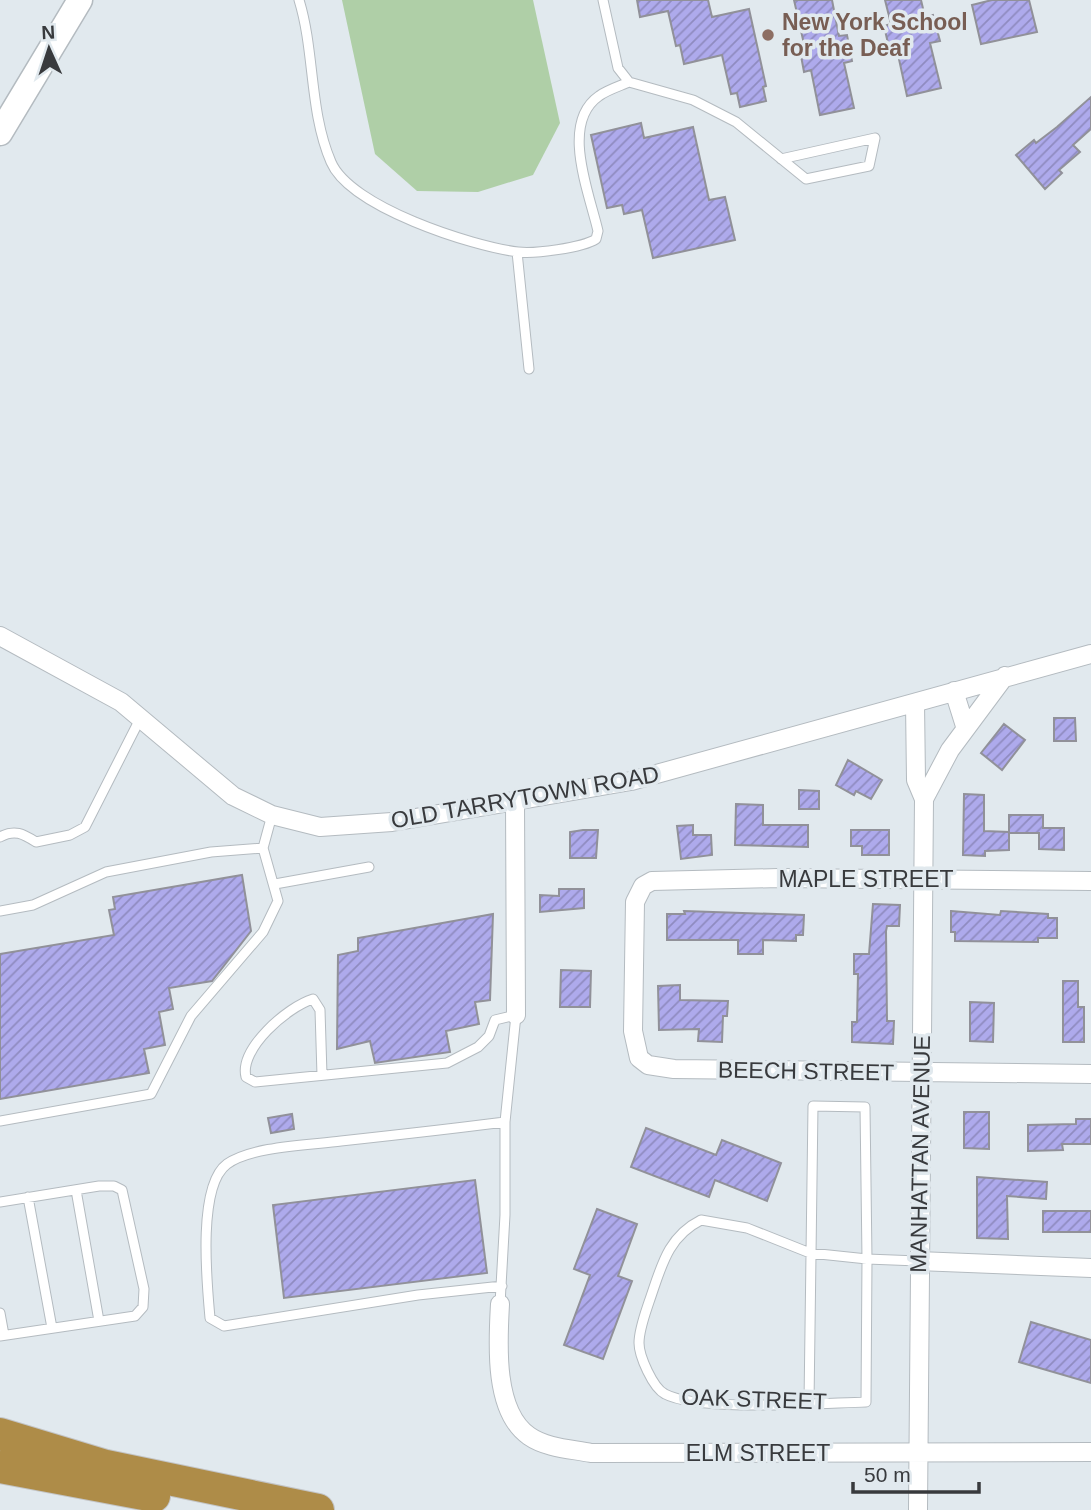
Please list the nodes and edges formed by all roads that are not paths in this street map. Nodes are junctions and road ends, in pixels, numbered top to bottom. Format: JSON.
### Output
{"nodes":[{"id":1,"x":80,"y":0,"type":"edge"},
{"id":2,"x":299,"y":0,"type":"edge"},
{"id":3,"x":603,"y":0,"type":"edge"},
{"id":4,"x":629,"y":82,"type":"junction"},
{"id":5,"x":0,"y":133,"type":"edge"},
{"id":6,"x":781,"y":159,"type":"junction"},
{"id":7,"x":517,"y":252,"type":"junction"},
{"id":8,"x":529,"y":369,"type":"dead end"},
{"id":9,"x":0,"y":636,"type":"edge"},
{"id":10,"x":1091,"y":654,"type":"edge"},
{"id":11,"x":1005,"y":677,"type":"junction"},
{"id":12,"x":954,"y":691,"type":"junction"},
{"id":13,"x":915,"y":703,"type":"junction"},
{"id":14,"x":141,"y":716,"type":"junction"},
{"id":15,"x":965,"y":726,"type":"junction"},
{"id":16,"x":924,"y":799,"type":"junction"},
{"id":17,"x":515,"y":802,"type":"junction"},
{"id":18,"x":272,"y":815,"type":"junction"},
{"id":19,"x":0,"y":837,"type":"edge"},
{"id":20,"x":262,"y":848,"type":"junction"},
{"id":21,"x":369,"y":867,"type":"dead end"},
{"id":22,"x":923,"y":879,"type":"junction"},
{"id":23,"x":1091,"y":881,"type":"edge"},
{"id":24,"x":275,"y":884,"type":"junction"},
{"id":25,"x":0,"y":911,"type":"edge"},
{"id":26,"x":516,"y":1015,"type":"junction"},
{"id":27,"x":648,"y":1065,"type":"joint"},
{"id":28,"x":922,"y":1072,"type":"junction"},
{"id":29,"x":1091,"y":1074,"type":"edge"},
{"id":30,"x":322,"y":1075,"type":"junction"},
{"id":31,"x":0,"y":1121,"type":"edge"},
{"id":32,"x":505,"y":1122,"type":"junction"},
{"id":33,"x":76,"y":1190,"type":"junction"},
{"id":34,"x":28,"y":1197,"type":"junction"},
{"id":35,"x":0,"y":1202,"type":"edge"},
{"id":36,"x":810,"y":1253,"type":"junction"},
{"id":37,"x":867,"y":1259,"type":"junction"},
{"id":38,"x":918,"y":1261,"type":"junction"},
{"id":39,"x":1091,"y":1268,"type":"edge"},
{"id":40,"x":501,"y":1295,"type":"junction"},
{"id":41,"x":0,"y":1312,"type":"edge"},
{"id":42,"x":99,"y":1321,"type":"junction"},
{"id":43,"x":51,"y":1328,"type":"junction"},
{"id":44,"x":2,"y":1335,"type":"edge"},
{"id":45,"x":809,"y":1403,"type":"junction"},
{"id":46,"x":0,"y":1434,"type":"edge"},
{"id":47,"x":1091,"y":1452,"type":"edge"},
{"id":48,"x":918,"y":1453,"type":"junction"},
{"id":49,"x":0,"y":1467,"type":"edge"},
{"id":50,"x":256,"y":1510,"type":"edge"},
{"id":51,"x":318,"y":1510,"type":"edge"},
{"id":52,"x":918,"y":1510,"type":"edge"}],
"edges":[{"from":1,"to":5,"type":"main road"},
{"from":2,"to":7,"type":"lane"},
{"from":3,"to":4,"type":"lane"},
{"from":4,"to":6,"type":"lane"},
{"from":4,"to":7,"type":"lane"},
{"from":6,"to":6,"type":"lane"},
{"from":7,"to":8,"type":"lane"},
{"from":9,"to":14,"type":"street","name":"OLD TARRYTOWN ROAD"},
{"from":10,"to":11,"type":"street","name":"OLD TARRYTOWN ROAD"},
{"from":11,"to":12,"type":"street","name":"OLD TARRYTOWN ROAD"},
{"from":11,"to":15,"type":"street","name":"MANHATTAN AVENUE"},
{"from":12,"to":13,"type":"street","name":"OLD TARRYTOWN ROAD"},
{"from":12,"to":15,"type":"street"},
{"from":13,"to":16,"type":"street","name":"MANHATTAN AVENUE"},
{"from":13,"to":17,"type":"street","name":"OLD TARRYTOWN ROAD"},
{"from":14,"to":18,"type":"street","name":"OLD TARRYTOWN ROAD"},
{"from":14,"to":19,"type":"lane"},
{"from":15,"to":16,"type":"street","name":"MANHATTAN AVENUE"},
{"from":16,"to":22,"type":"street","name":"MANHATTAN AVENUE"},
{"from":17,"to":18,"type":"street","name":"OLD TARRYTOWN ROAD"},
{"from":17,"to":26,"type":"street"},
{"from":18,"to":20,"type":"lane"},
{"from":20,"to":24,"type":"lane"},
{"from":20,"to":25,"type":"lane"},
{"from":21,"to":24,"type":"lane"},
{"from":22,"to":23,"type":"street","name":"MAPLE STREET"},
{"from":22,"to":27,"type":"street","name":"MAPLE STREET"},
{"from":22,"to":28,"type":"street","name":"MANHATTAN AVENUE"},
{"from":24,"to":31,"type":"lane"},
{"from":26,"to":30,"type":"lane"},
{"from":26,"to":32,"type":"lane"},
{"from":27,"to":28,"type":"street","name":"BEECH STREET"},
{"from":28,"to":29,"type":"street","name":"BEECH STREET"},
{"from":28,"to":38,"type":"street","name":"MANHATTAN AVENUE"},
{"from":30,"to":30,"type":"lane"},
{"from":32,"to":40,"type":"lane"},
{"from":32,"to":40,"type":"lane"},
{"from":33,"to":34,"type":"lane"},
{"from":33,"to":42,"type":"lane"},
{"from":33,"to":42,"type":"lane"},
{"from":34,"to":35,"type":"lane"},
{"from":34,"to":43,"type":"lane"},
{"from":36,"to":37,"type":"lane","name":"OAK STREET"},
{"from":36,"to":37,"type":"lane"},
{"from":36,"to":45,"type":"lane"},
{"from":36,"to":45,"type":"lane","name":"OAK STREET"},
{"from":37,"to":38,"type":"lane","name":"OAK STREET"},
{"from":37,"to":45,"type":"lane","name":"OAK STREET"},
{"from":38,"to":39,"type":"street","name":"OAK STREET"},
{"from":38,"to":48,"type":"street","name":"MANHATTAN AVENUE"},
{"from":40,"to":48,"type":"street","name":"ELM STREET"},
{"from":41,"to":44,"type":"lane"},
{"from":42,"to":43,"type":"lane"},
{"from":43,"to":44,"type":"lane"},
{"from":46,"to":51,"type":"highway"},
{"from":47,"to":48,"type":"street","name":"ELM STREET"},
{"from":48,"to":52,"type":"street","name":"MANHATTAN AVENUE"},
{"from":49,"to":50,"type":"highway"}]}
